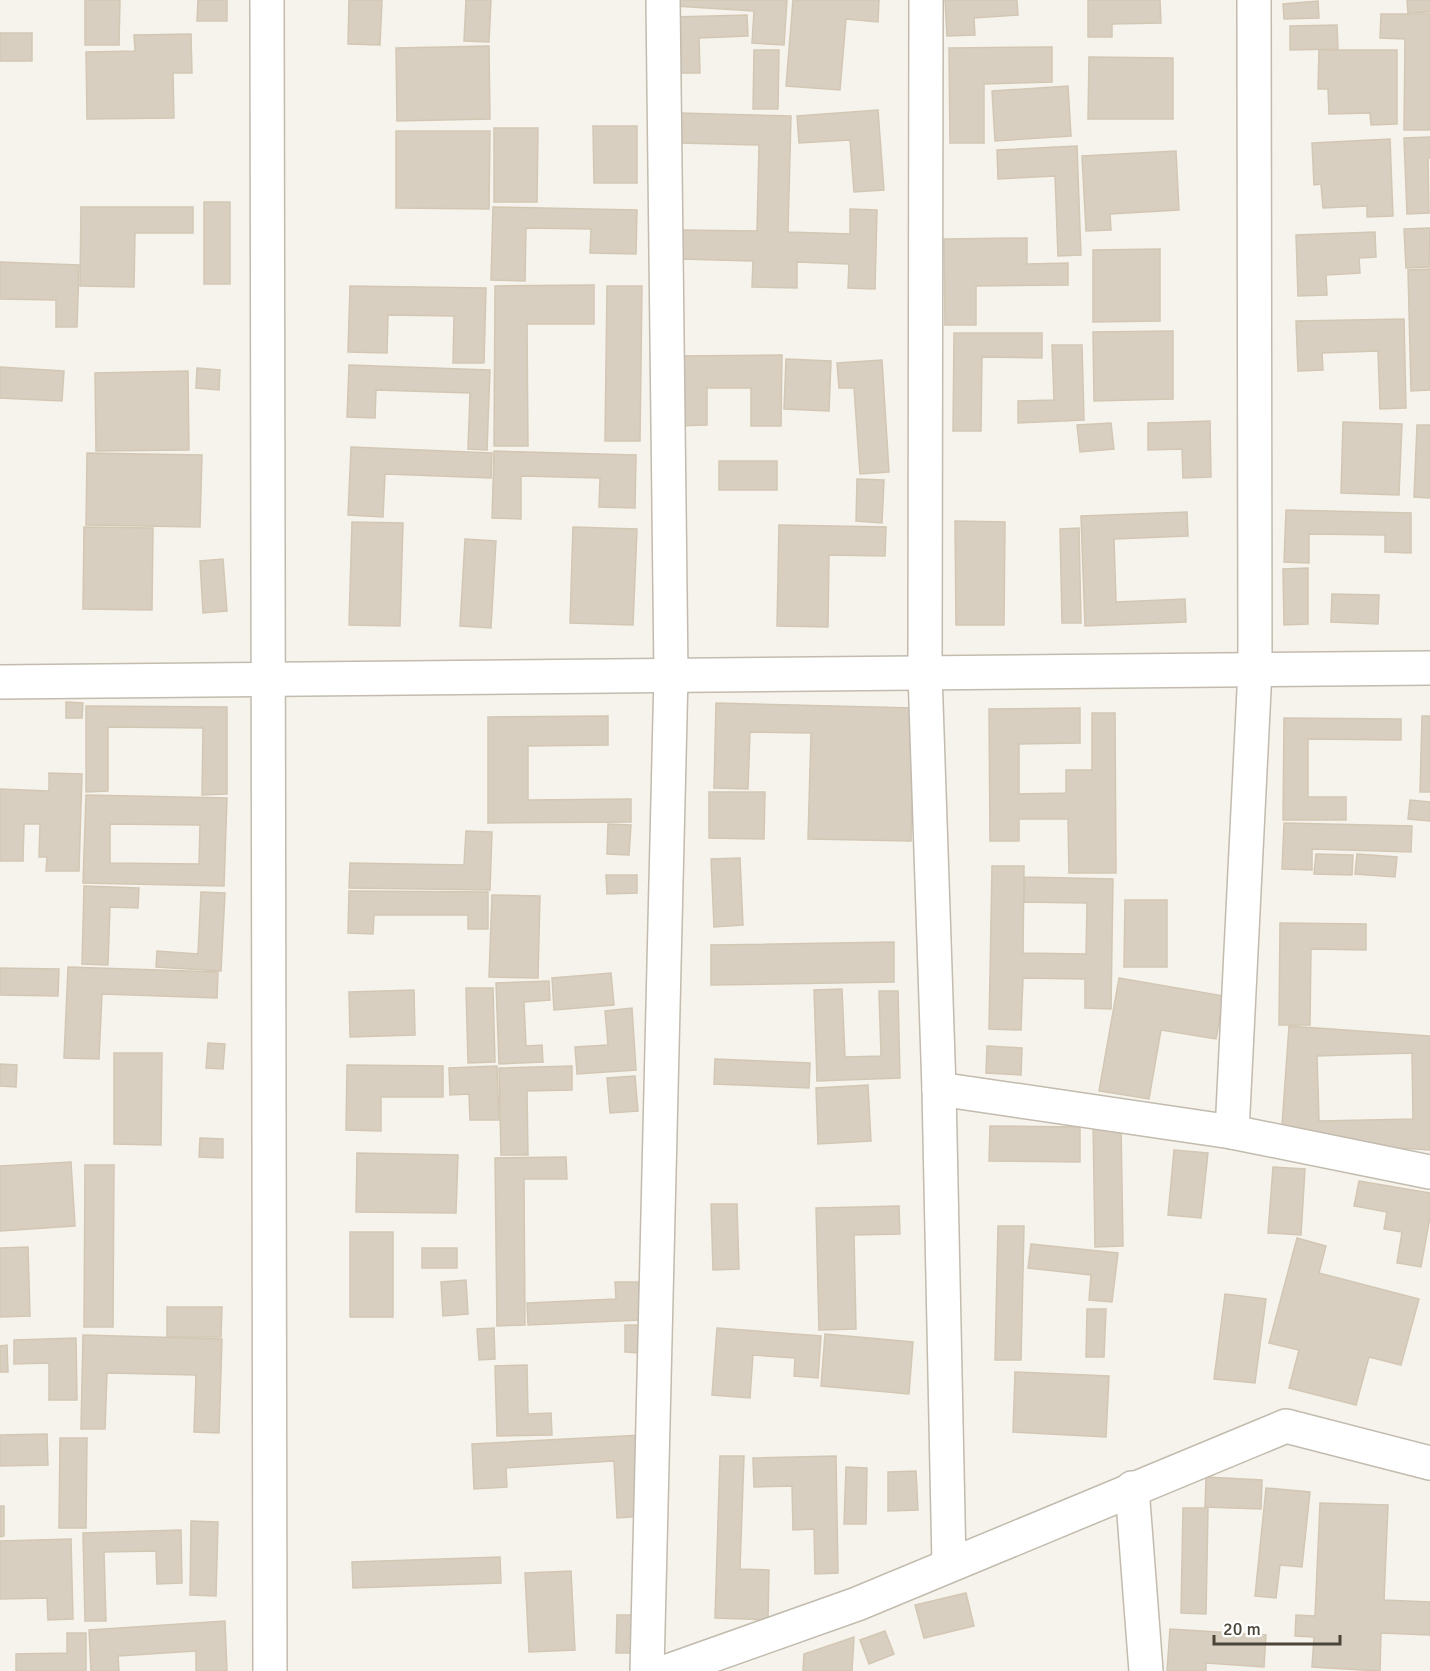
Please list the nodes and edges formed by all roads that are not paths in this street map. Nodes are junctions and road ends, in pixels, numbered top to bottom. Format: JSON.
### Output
{"nodes":[{"id":1,"x":267,"y":0,"type":"edge"},
{"id":2,"x":663,"y":0,"type":"edge"},
{"id":3,"x":926,"y":0,"type":"edge"},
{"id":4,"x":1254,"y":0,"type":"edge"},
{"id":5,"x":1430,"y":668,"type":"edge"},
{"id":6,"x":1255,"y":670,"type":"junction"},
{"id":7,"x":925,"y":673,"type":"junction"},
{"id":8,"x":671,"y":675,"type":"junction"},
{"id":9,"x":268,"y":679,"type":"junction"},
{"id":10,"x":0,"y":682,"type":"edge"},
{"id":11,"x":939,"y":1089,"type":"junction"},
{"id":12,"x":1232,"y":1132,"type":"junction"},
{"id":13,"x":1430,"y":1172,"type":"edge"},
{"id":14,"x":1430,"y":1463,"type":"edge"},
{"id":15,"x":1132,"y":1488,"type":"junction"},
{"id":16,"x":949,"y":1565,"type":"junction"},
{"id":17,"x":270,"y":1671,"type":"edge"},
{"id":18,"x":647,"y":1671,"type":"edge"},
{"id":19,"x":668,"y":1671,"type":"edge"},
{"id":20,"x":1146,"y":1671,"type":"edge"}],
"edges":[{"from":1,"to":9,"type":"street"},
{"from":2,"to":8,"type":"street"},
{"from":3,"to":7,"type":"street"},
{"from":4,"to":6,"type":"street"},
{"from":5,"to":6,"type":"street"},
{"from":6,"to":7,"type":"street"},
{"from":6,"to":12,"type":"street"},
{"from":7,"to":8,"type":"street"},
{"from":7,"to":11,"type":"street"},
{"from":8,"to":9,"type":"street"},
{"from":8,"to":18,"type":"street"},
{"from":9,"to":10,"type":"street"},
{"from":9,"to":17,"type":"street"},
{"from":11,"to":12,"type":"street"},
{"from":11,"to":16,"type":"street"},
{"from":12,"to":13,"type":"street"},
{"from":14,"to":15,"type":"street"},
{"from":15,"to":16,"type":"street"},
{"from":15,"to":20,"type":"street"},
{"from":16,"to":19,"type":"street"}]}
